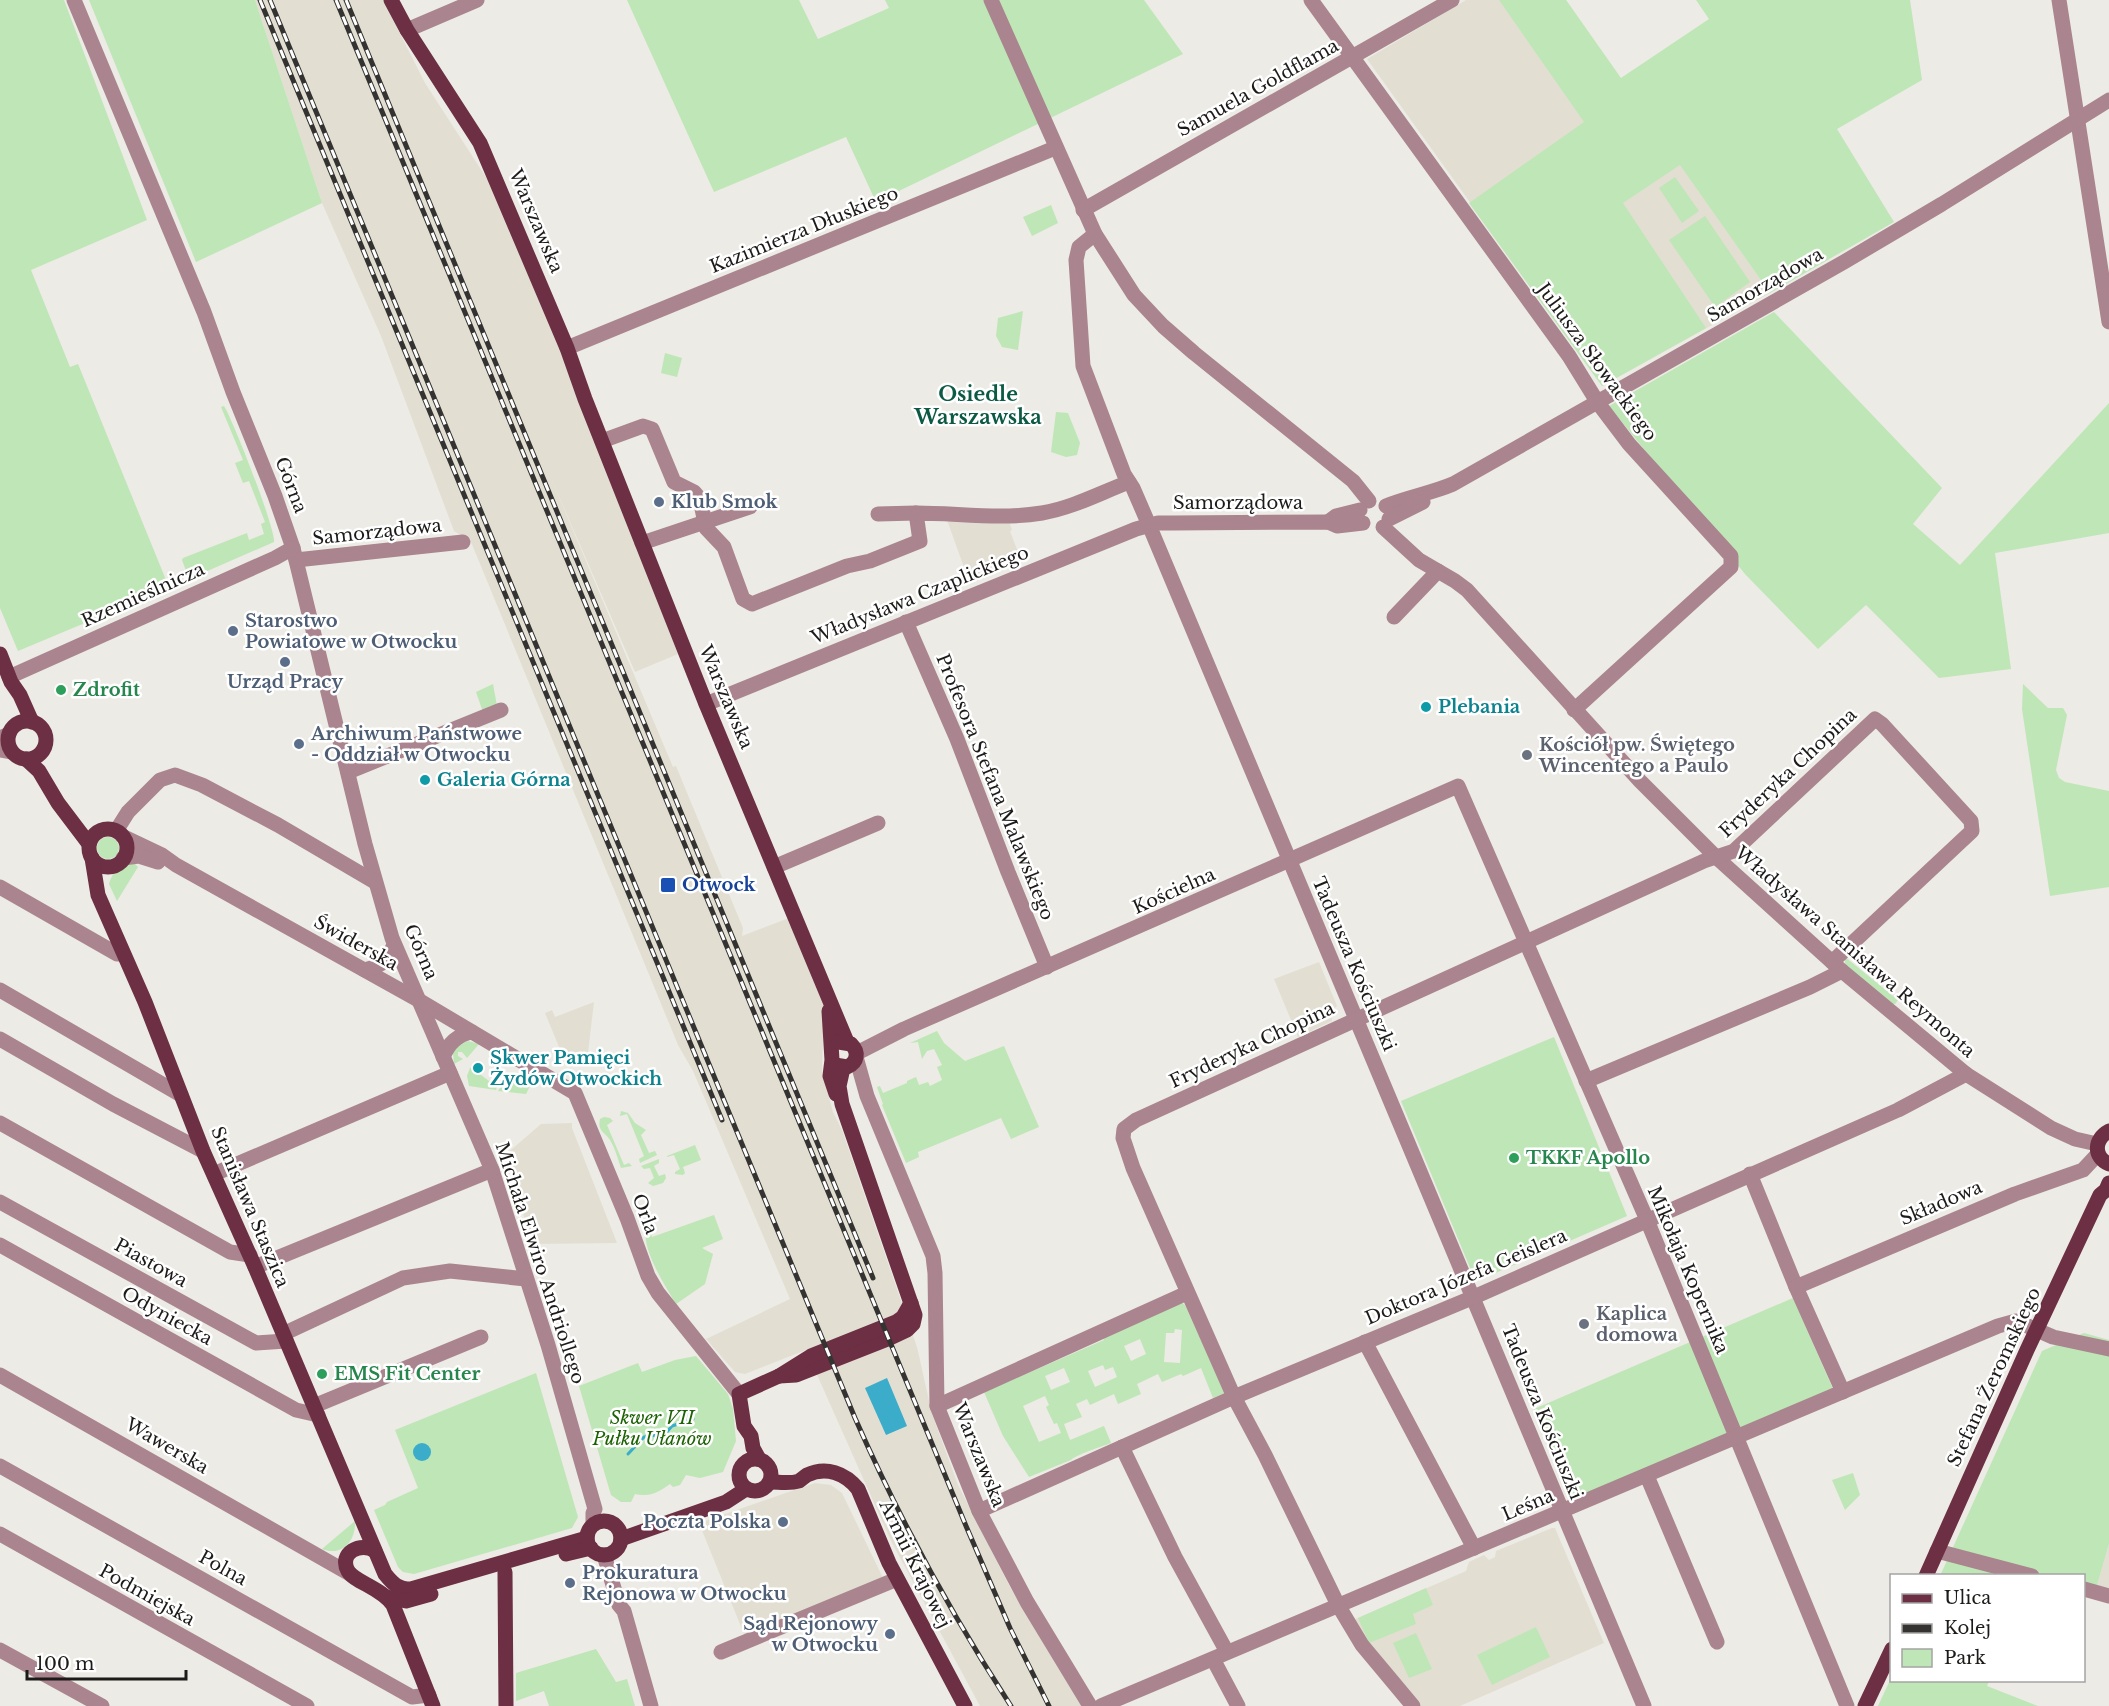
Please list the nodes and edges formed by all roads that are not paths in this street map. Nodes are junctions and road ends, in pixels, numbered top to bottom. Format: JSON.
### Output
{"nodes":[{"id":1,"x":74,"y":0,"type":"edge"},
{"id":2,"x":392,"y":0,"type":"edge"},
{"id":3,"x":477,"y":0,"type":"edge"},
{"id":4,"x":991,"y":0,"type":"edge"},
{"id":5,"x":1311,"y":0,"type":"edge"},
{"id":6,"x":1452,"y":0,"type":"edge"},
{"id":7,"x":2059,"y":0,"type":"edge"},
{"id":8,"x":407,"y":30,"type":"junction"},
{"id":9,"x":1352,"y":58,"type":"junction"},
{"id":10,"x":2109,"y":100,"type":"edge"},
{"id":11,"x":2078,"y":119,"type":"junction"},
{"id":12,"x":1056,"y":148,"type":"junction"},
{"id":13,"x":1083,"y":210,"type":"junction"},
{"id":14,"x":1095,"y":234,"type":"junction"},
{"id":15,"x":2109,"y":322,"type":"edge"},
{"id":16,"x":567,"y":348,"type":"junction"},
{"id":17,"x":1598,"y":403,"type":"junction"},
{"id":18,"x":602,"y":441,"type":"junction"},
{"id":19,"x":1129,"y":482,"type":"junction"},
{"id":20,"x":750,"y":507,"type":"dead end"},
{"id":21,"x":1364,"y":512,"type":"junction"},
{"id":22,"x":916,"y":513,"type":"junction"},
{"id":23,"x":878,"y":514,"type":"dead end"},
{"id":24,"x":1386,"y":517,"type":"junction"},
{"id":25,"x":705,"y":522,"type":"junction"},
{"id":26,"x":1149,"y":525,"type":"junction"},
{"id":27,"x":463,"y":542,"type":"dead end"},
{"id":28,"x":642,"y":543,"type":"junction"},
{"id":29,"x":295,"y":554,"type":"junction"},
{"id":30,"x":1438,"y":571,"type":"junction"},
{"id":31,"x":1394,"y":617,"type":"dead end"},
{"id":32,"x":906,"y":622,"type":"junction"},
{"id":33,"x":0,"y":654,"type":"edge"},
{"id":34,"x":10,"y":679,"type":"junction"},
{"id":35,"x":706,"y":704,"type":"junction"},
{"id":36,"x":501,"y":710,"type":"dead end"},
{"id":37,"x":1574,"y":710,"type":"junction"},
{"id":38,"x":32,"y":722,"type":"junction"},
{"id":39,"x":8,"y":732,"type":"edge"},
{"id":40,"x":44,"y":748,"type":"junction"},
{"id":41,"x":13,"y":753,"type":"edge"},
{"id":42,"x":348,"y":772,"type":"junction"},
{"id":43,"x":1458,"y":786,"type":"joint"},
{"id":44,"x":61,"y":800,"type":"junction"},
{"id":45,"x":878,"y":823,"type":"dead end"},
{"id":46,"x":113,"y":832,"type":"junction"},
{"id":47,"x":91,"y":851,"type":"junction"},
{"id":48,"x":1716,"y":857,"type":"junction"},
{"id":49,"x":119,"y":861,"type":"junction"},
{"id":50,"x":1290,"y":861,"type":"junction"},
{"id":51,"x":176,"y":865,"type":"junction"},
{"id":52,"x":774,"y":867,"type":"junction"},
{"id":53,"x":375,"y":882,"type":"junction"},
{"id":54,"x":0,"y":888,"type":"edge"},
{"id":55,"x":106,"y":911,"type":"junction"},
{"id":56,"x":1526,"y":942,"type":"junction"},
{"id":57,"x":394,"y":945,"type":"junction"},
{"id":58,"x":123,"y":954,"type":"junction"},
{"id":59,"x":1047,"y":967,"type":"junction"},
{"id":60,"x":1837,"y":967,"type":"junction"},
{"id":61,"x":365,"y":970,"type":"junction"},
{"id":62,"x":0,"y":990,"type":"edge"},
{"id":63,"x":420,"y":1001,"type":"junction"},
{"id":64,"x":1355,"y":1019,"type":"junction"},
{"id":65,"x":472,"y":1032,"type":"junction"},
{"id":66,"x":0,"y":1039,"type":"edge"},
{"id":67,"x":845,"y":1056,"type":"junction"},
{"id":68,"x":443,"y":1058,"type":"junction"},
{"id":69,"x":515,"y":1059,"type":"joint"},
{"id":70,"x":450,"y":1073,"type":"junction"},
{"id":71,"x":1966,"y":1074,"type":"junction"},
{"id":72,"x":1586,"y":1081,"type":"junction"},
{"id":73,"x":181,"y":1095,"type":"junction"},
{"id":74,"x":867,"y":1096,"type":"junction"},
{"id":75,"x":842,"y":1104,"type":"junction"},
{"id":76,"x":0,"y":1123,"type":"edge"},
{"id":77,"x":2109,"y":1131,"type":"edge"},
{"id":78,"x":203,"y":1150,"type":"junction"},
{"id":79,"x":2102,"y":1156,"type":"edge"},
{"id":80,"x":492,"y":1170,"type":"junction"},
{"id":81,"x":214,"y":1174,"type":"junction"},
{"id":82,"x":1750,"y":1174,"type":"junction"},
{"id":83,"x":2104,"y":1189,"type":"edge"},
{"id":84,"x":0,"y":1202,"type":"edge"},
{"id":85,"x":1647,"y":1220,"type":"junction"},
{"id":86,"x":0,"y":1245,"type":"edge"},
{"id":87,"x":252,"y":1261,"type":"junction"},
{"id":88,"x":526,"y":1280,"type":"junction"},
{"id":89,"x":1796,"y":1287,"type":"junction"},
{"id":90,"x":1186,"y":1293,"type":"junction"},
{"id":91,"x":1474,"y":1297,"type":"junction"},
{"id":92,"x":2037,"y":1330,"type":"junction"},
{"id":93,"x":481,"y":1337,"type":"dead end"},
{"id":94,"x":285,"y":1338,"type":"junction"},
{"id":95,"x":1365,"y":1342,"type":"junction"},
{"id":96,"x":2109,"y":1349,"type":"edge"},
{"id":97,"x":0,"y":1375,"type":"edge"},
{"id":98,"x":1843,"y":1392,"type":"junction"},
{"id":99,"x":739,"y":1394,"type":"junction"},
{"id":100,"x":1234,"y":1397,"type":"junction"},
{"id":101,"x":937,"y":1406,"type":"junction"},
{"id":102,"x":316,"y":1411,"type":"junction"},
{"id":103,"x":1736,"y":1435,"type":"junction"},
{"id":104,"x":1122,"y":1447,"type":"junction"},
{"id":105,"x":752,"y":1460,"type":"junction"},
{"id":106,"x":0,"y":1466,"type":"edge"},
{"id":107,"x":770,"y":1476,"type":"junction"},
{"id":108,"x":1647,"y":1476,"type":"junction"},
{"id":109,"x":743,"y":1484,"type":"junction"},
{"id":110,"x":979,"y":1511,"type":"junction"},
{"id":111,"x":1562,"y":1512,"type":"junction"},
{"id":112,"x":360,"y":1517,"type":"junction"},
{"id":113,"x":0,"y":1534,"type":"edge"},
{"id":114,"x":603,"y":1535,"type":"junction"},
{"id":115,"x":1474,"y":1548,"type":"junction"},
{"id":116,"x":1937,"y":1551,"type":"junction"},
{"id":117,"x":351,"y":1552,"type":"junction"},
{"id":118,"x":313,"y":1554,"type":"junction"},
{"id":119,"x":377,"y":1557,"type":"junction"},
{"id":120,"x":505,"y":1572,"type":"junction"},
{"id":121,"x":1926,"y":1574,"type":"edge"},
{"id":122,"x":2028,"y":1574,"type":"edge"},
{"id":123,"x":355,"y":1577,"type":"junction"},
{"id":124,"x":897,"y":1579,"type":"junction"},
{"id":125,"x":2085,"y":1589,"type":"edge"},
{"id":126,"x":2109,"y":1596,"type":"edge"},
{"id":127,"x":387,"y":1597,"type":"junction"},
{"id":128,"x":1338,"y":1605,"type":"junction"},
{"id":129,"x":1717,"y":1642,"type":"dead end"},
{"id":130,"x":0,"y":1650,"type":"edge"},
{"id":131,"x":721,"y":1652,"type":"dead end"},
{"id":132,"x":1890,"y":1653,"type":"edge"},
{"id":133,"x":1220,"y":1655,"type":"junction"},
{"id":134,"x":431,"y":1700,"type":"edge"},
{"id":135,"x":102,"y":1706,"type":"edge"},
{"id":136,"x":307,"y":1706,"type":"edge"},
{"id":137,"x":506,"y":1706,"type":"edge"},
{"id":138,"x":651,"y":1706,"type":"edge"},
{"id":139,"x":965,"y":1706,"type":"edge"},
{"id":140,"x":1090,"y":1706,"type":"edge"},
{"id":141,"x":1101,"y":1706,"type":"edge"},
{"id":142,"x":1238,"y":1706,"type":"edge"},
{"id":143,"x":1413,"y":1706,"type":"edge"},
{"id":144,"x":1644,"y":1706,"type":"edge"},
{"id":145,"x":1847,"y":1706,"type":"edge"},
{"id":146,"x":1865,"y":1706,"type":"edge"}],
"edges":[{"from":1,"to":29,"type":"street","name":"Górna"},
{"from":2,"to":8,"type":"main road","name":"Warszawska"},
{"from":3,"to":8,"type":"street"},
{"from":4,"to":12,"type":"street"},
{"from":5,"to":9,"type":"street","name":"Juliusza Słowackiego"},
{"from":6,"to":9,"type":"street","name":"Samuela Goldflama"},
{"from":7,"to":11,"type":"street"},
{"from":8,"to":16,"type":"main road","name":"Warszawska"},
{"from":9,"to":13,"type":"street","name":"Samuela Goldflama"},
{"from":9,"to":17,"type":"street","name":"Juliusza Słowackiego"},
{"from":10,"to":11,"type":"street","name":"Samorządowa"},
{"from":11,"to":15,"type":"street"},
{"from":11,"to":17,"type":"street","name":"Samorządowa"},
{"from":12,"to":13,"type":"street"},
{"from":12,"to":16,"type":"street","name":"Kazimierza Dłuskiego"},
{"from":13,"to":14,"type":"street"},
{"from":14,"to":19,"type":"street","name":"Tadeusza Kościuszki"},
{"from":14,"to":21,"type":"street"},
{"from":16,"to":18,"type":"main road","name":"Warszawska"},
{"from":17,"to":24,"type":"street","name":"Samorządowa"},
{"from":17,"to":37,"type":"street","name":"Juliusza Słowackiego"},
{"from":18,"to":25,"type":"street"},
{"from":18,"to":28,"type":"main road","name":"Warszawska"},
{"from":19,"to":22,"type":"street"},
{"from":19,"to":26,"type":"street","name":"Tadeusza Kościuszki"},
{"from":20,"to":25,"type":"street"},
{"from":21,"to":24,"type":"street"},
{"from":21,"to":24,"type":"street"},
{"from":21,"to":26,"type":"street","name":"Samorządowa"},
{"from":22,"to":23,"type":"street"},
{"from":22,"to":25,"type":"street"},
{"from":24,"to":30,"type":"street","name":"Władysława Stanisława Reymonta"},
{"from":25,"to":28,"type":"street"},
{"from":26,"to":32,"type":"street","name":"Władysława Czaplickiego"},
{"from":26,"to":50,"type":"street","name":"Tadeusza Kościuszki"},
{"from":27,"to":29,"type":"street","name":"Samorządowa"},
{"from":28,"to":35,"type":"main road","name":"Warszawska"},
{"from":29,"to":34,"type":"street","name":"Rzemieślnicza"},
{"from":29,"to":42,"type":"street","name":"Górna"},
{"from":30,"to":31,"type":"street"},
{"from":30,"to":37,"type":"street","name":"Władysława Stanisława Reymonta"},
{"from":32,"to":35,"type":"street","name":"Władysława Czaplickiego"},
{"from":32,"to":59,"type":"street","name":"Profesora Stefana Malawskiego"},
{"from":33,"to":34,"type":"main road"},
{"from":34,"to":38,"type":"main road"},
{"from":34,"to":39,"type":"main road"},
{"from":35,"to":52,"type":"main road","name":"Warszawska"},
{"from":36,"to":42,"type":"street"},
{"from":37,"to":48,"type":"street","name":"Władysława Stanisława Reymonta"},
{"from":38,"to":39,"type":"main road"},
{"from":38,"to":40,"type":"main road"},
{"from":39,"to":41,"type":"main road"},
{"from":40,"to":41,"type":"main road"},
{"from":40,"to":44,"type":"main road"},
{"from":41,"to":44,"type":"main road"},
{"from":42,"to":53,"type":"street","name":"Górna"},
{"from":43,"to":50,"type":"street","name":"Kościelna"},
{"from":43,"to":56,"type":"street","name":"Mikołaja Kopernika"},
{"from":44,"to":46,"type":"main road","name":"Świderska"},
{"from":44,"to":47,"type":"main road"},
{"from":45,"to":52,"type":"street"},
{"from":46,"to":47,"type":"main road"},
{"from":46,"to":49,"type":"main road"},
{"from":46,"to":51,"type":"street","name":"Świderska"},
{"from":46,"to":53,"type":"street"},
{"from":47,"to":49,"type":"main road"},
{"from":47,"to":55,"type":"main road","name":"Stanisława Staszica"},
{"from":48,"to":56,"type":"street","name":"Fryderyka Chopina"},
{"from":48,"to":60,"type":"street","name":"Władysława Stanisława Reymonta"},
{"from":48,"to":60,"type":"street","name":"Fryderyka Chopina"},
{"from":49,"to":51,"type":"street","name":"Świderska"},
{"from":49,"to":55,"type":"main road","name":"Stanisława Staszica"},
{"from":50,"to":59,"type":"street","name":"Kościelna"},
{"from":50,"to":64,"type":"street","name":"Tadeusza Kościuszki"},
{"from":51,"to":61,"type":"street","name":"Świderska"},
{"from":52,"to":67,"type":"main road","name":"Warszawska"},
{"from":53,"to":57,"type":"street","name":"Górna"},
{"from":54,"to":58,"type":"street"},
{"from":55,"to":58,"type":"main road","name":"Stanisława Staszica"},
{"from":56,"to":64,"type":"street","name":"Fryderyka Chopina"},
{"from":56,"to":72,"type":"street","name":"Mikołaja Kopernika"},
{"from":57,"to":61,"type":"street"},
{"from":57,"to":63,"type":"street","name":"Górna"},
{"from":58,"to":73,"type":"main road","name":"Stanisława Staszica"},
{"from":59,"to":67,"type":"street","name":"Kościelna"},
{"from":60,"to":71,"type":"street","name":"Władysława Stanisława Reymonta"},
{"from":60,"to":72,"type":"street"},
{"from":61,"to":63,"type":"street","name":"Świderska"},
{"from":62,"to":73,"type":"street"},
{"from":63,"to":65,"type":"street","name":"Świderska"},
{"from":63,"to":68,"type":"street","name":"Michała Elwiro Andriollego"},
{"from":64,"to":90,"type":"street","name":"Fryderyka Chopina"},
{"from":64,"to":91,"type":"street","name":"Tadeusza Kościuszki"},
{"from":65,"to":68,"type":"street"},
{"from":65,"to":69,"type":"street","name":"Świderska"},
{"from":66,"to":78,"type":"street"},
{"from":67,"to":74,"type":"street","name":"Warszawska"},
{"from":67,"to":75,"type":"main road","name":"Warszawska"},
{"from":68,"to":70,"type":"street","name":"Michała Elwiro Andriollego"},
{"from":69,"to":99,"type":"street","name":"Orla"},
{"from":70,"to":80,"type":"street","name":"Michała Elwiro Andriollego"},
{"from":70,"to":81,"type":"street"},
{"from":71,"to":79,"type":"street","name":"Władysława Stanisława Reymonta"},
{"from":71,"to":82,"type":"street","name":"Doktora Józefa Geislera"},
{"from":72,"to":85,"type":"street","name":"Mikołaja Kopernika"},
{"from":73,"to":78,"type":"main road","name":"Stanisława Staszica"},
{"from":74,"to":75,"type":"street"},
{"from":74,"to":101,"type":"street","name":"Warszawska"},
{"from":75,"to":99,"type":"main road","name":"Warszawska"},
{"from":76,"to":87,"type":"street"},
{"from":77,"to":79,"type":"main road"},
{"from":78,"to":81,"type":"main road","name":"Stanisława Staszica"},
{"from":79,"to":83,"type":"main road","name":"Stefana Żeromskiego"},
{"from":79,"to":89,"type":"street","name":"Składowa"},
{"from":80,"to":87,"type":"street"},
{"from":80,"to":88,"type":"street","name":"Michała Elwiro Andriollego"},
{"from":81,"to":87,"type":"main road","name":"Stanisława Staszica"},
{"from":82,"to":85,"type":"street","name":"Doktora Józefa Geislera"},
{"from":82,"to":89,"type":"street"},
{"from":83,"to":92,"type":"main road","name":"Stefana Żeromskiego"},
{"from":84,"to":94,"type":"street","name":"Piastowa"},
{"from":85,"to":91,"type":"street","name":"Doktora Józefa Geislera"},
{"from":85,"to":103,"type":"street","name":"Mikołaja Kopernika"},
{"from":86,"to":102,"type":"street","name":"Odyniecka"},
{"from":87,"to":94,"type":"main road","name":"Stanisława Staszica"},
{"from":88,"to":94,"type":"street"},
{"from":88,"to":114,"type":"street","name":"Michała Elwiro Andriollego"},
{"from":89,"to":98,"type":"street"},
{"from":90,"to":100,"type":"street","name":"Fryderyka Chopina"},
{"from":90,"to":101,"type":"street"},
{"from":91,"to":95,"type":"street","name":"Doktora Józefa Geislera"},
{"from":91,"to":111,"type":"street","name":"Tadeusza Kościuszki"},
{"from":92,"to":96,"type":"street","name":"Leśna"},
{"from":92,"to":98,"type":"street","name":"Leśna"},
{"from":92,"to":116,"type":"main road","name":"Stefana Żeromskiego"},
{"from":93,"to":102,"type":"street"},
{"from":94,"to":102,"type":"main road","name":"Stanisława Staszica"},
{"from":95,"to":100,"type":"street","name":"Doktora Józefa Geislera"},
{"from":95,"to":115,"type":"street"},
{"from":97,"to":118,"type":"street","name":"Wawerska"},
{"from":98,"to":103,"type":"street","name":"Leśna"},
{"from":99,"to":105,"type":"main road","name":"Orla"},
{"from":100,"to":104,"type":"street","name":"Doktora Józefa Geislera"},
{"from":100,"to":128,"type":"street","name":"Fryderyka Chopina"},
{"from":101,"to":110,"type":"street","name":"Warszawska"},
{"from":102,"to":112,"type":"main road","name":"Stanisława Staszica"},
{"from":103,"to":108,"type":"street","name":"Leśna"},
{"from":103,"to":145,"type":"street","name":"Mikołaja Kopernika"},
{"from":104,"to":110,"type":"street","name":"Doktora Józefa Geislera"},
{"from":104,"to":133,"type":"street"},
{"from":105,"to":107,"type":"main road"},
{"from":105,"to":109,"type":"main road"},
{"from":106,"to":134,"type":"street","name":"Polna"},
{"from":107,"to":109,"type":"main road"},
{"from":107,"to":124,"type":"main road","name":"Armii Krajowej"},
{"from":108,"to":111,"type":"street","name":"Leśna"},
{"from":108,"to":129,"type":"street"},
{"from":109,"to":114,"type":"main road"},
{"from":110,"to":140,"type":"street","name":"Warszawska"},
{"from":111,"to":115,"type":"street","name":"Leśna"},
{"from":111,"to":144,"type":"street","name":"Tadeusza Kościuszki"},
{"from":112,"to":117,"type":"main road"},
{"from":112,"to":119,"type":"main road","name":"Stanisława Staszica"},
{"from":113,"to":136,"type":"street","name":"Podmiejska"},
{"from":114,"to":119,"type":"main road","name":"Stanisława Staszica"},
{"from":114,"to":120,"type":"main road"},
{"from":114,"to":138,"type":"street","name":"Michała Elwiro Andriollego"},
{"from":115,"to":128,"type":"street","name":"Leśna"},
{"from":116,"to":121,"type":"main road","name":"Stefana Żeromskiego"},
{"from":116,"to":122,"type":"street"},
{"from":117,"to":118,"type":"street","name":"Wawerska"},
{"from":117,"to":119,"type":"main road"},
{"from":117,"to":123,"type":"main road"},
{"from":118,"to":123,"type":"street","name":"Wawerska"},
{"from":119,"to":123,"type":"main road"},
{"from":120,"to":127,"type":"main road"},
{"from":120,"to":137,"type":"main road"},
{"from":123,"to":127,"type":"main road"},
{"from":124,"to":131,"type":"street"},
{"from":124,"to":139,"type":"main road","name":"Armii Krajowej"},
{"from":125,"to":126,"type":"street"},
{"from":127,"to":134,"type":"main road"},
{"from":128,"to":133,"type":"street","name":"Leśna"},
{"from":128,"to":143,"type":"street","name":"Fryderyka Chopina"},
{"from":130,"to":135,"type":"street"},
{"from":132,"to":146,"type":"main road"},
{"from":133,"to":141,"type":"street","name":"Leśna"},
{"from":133,"to":142,"type":"street"}]}
